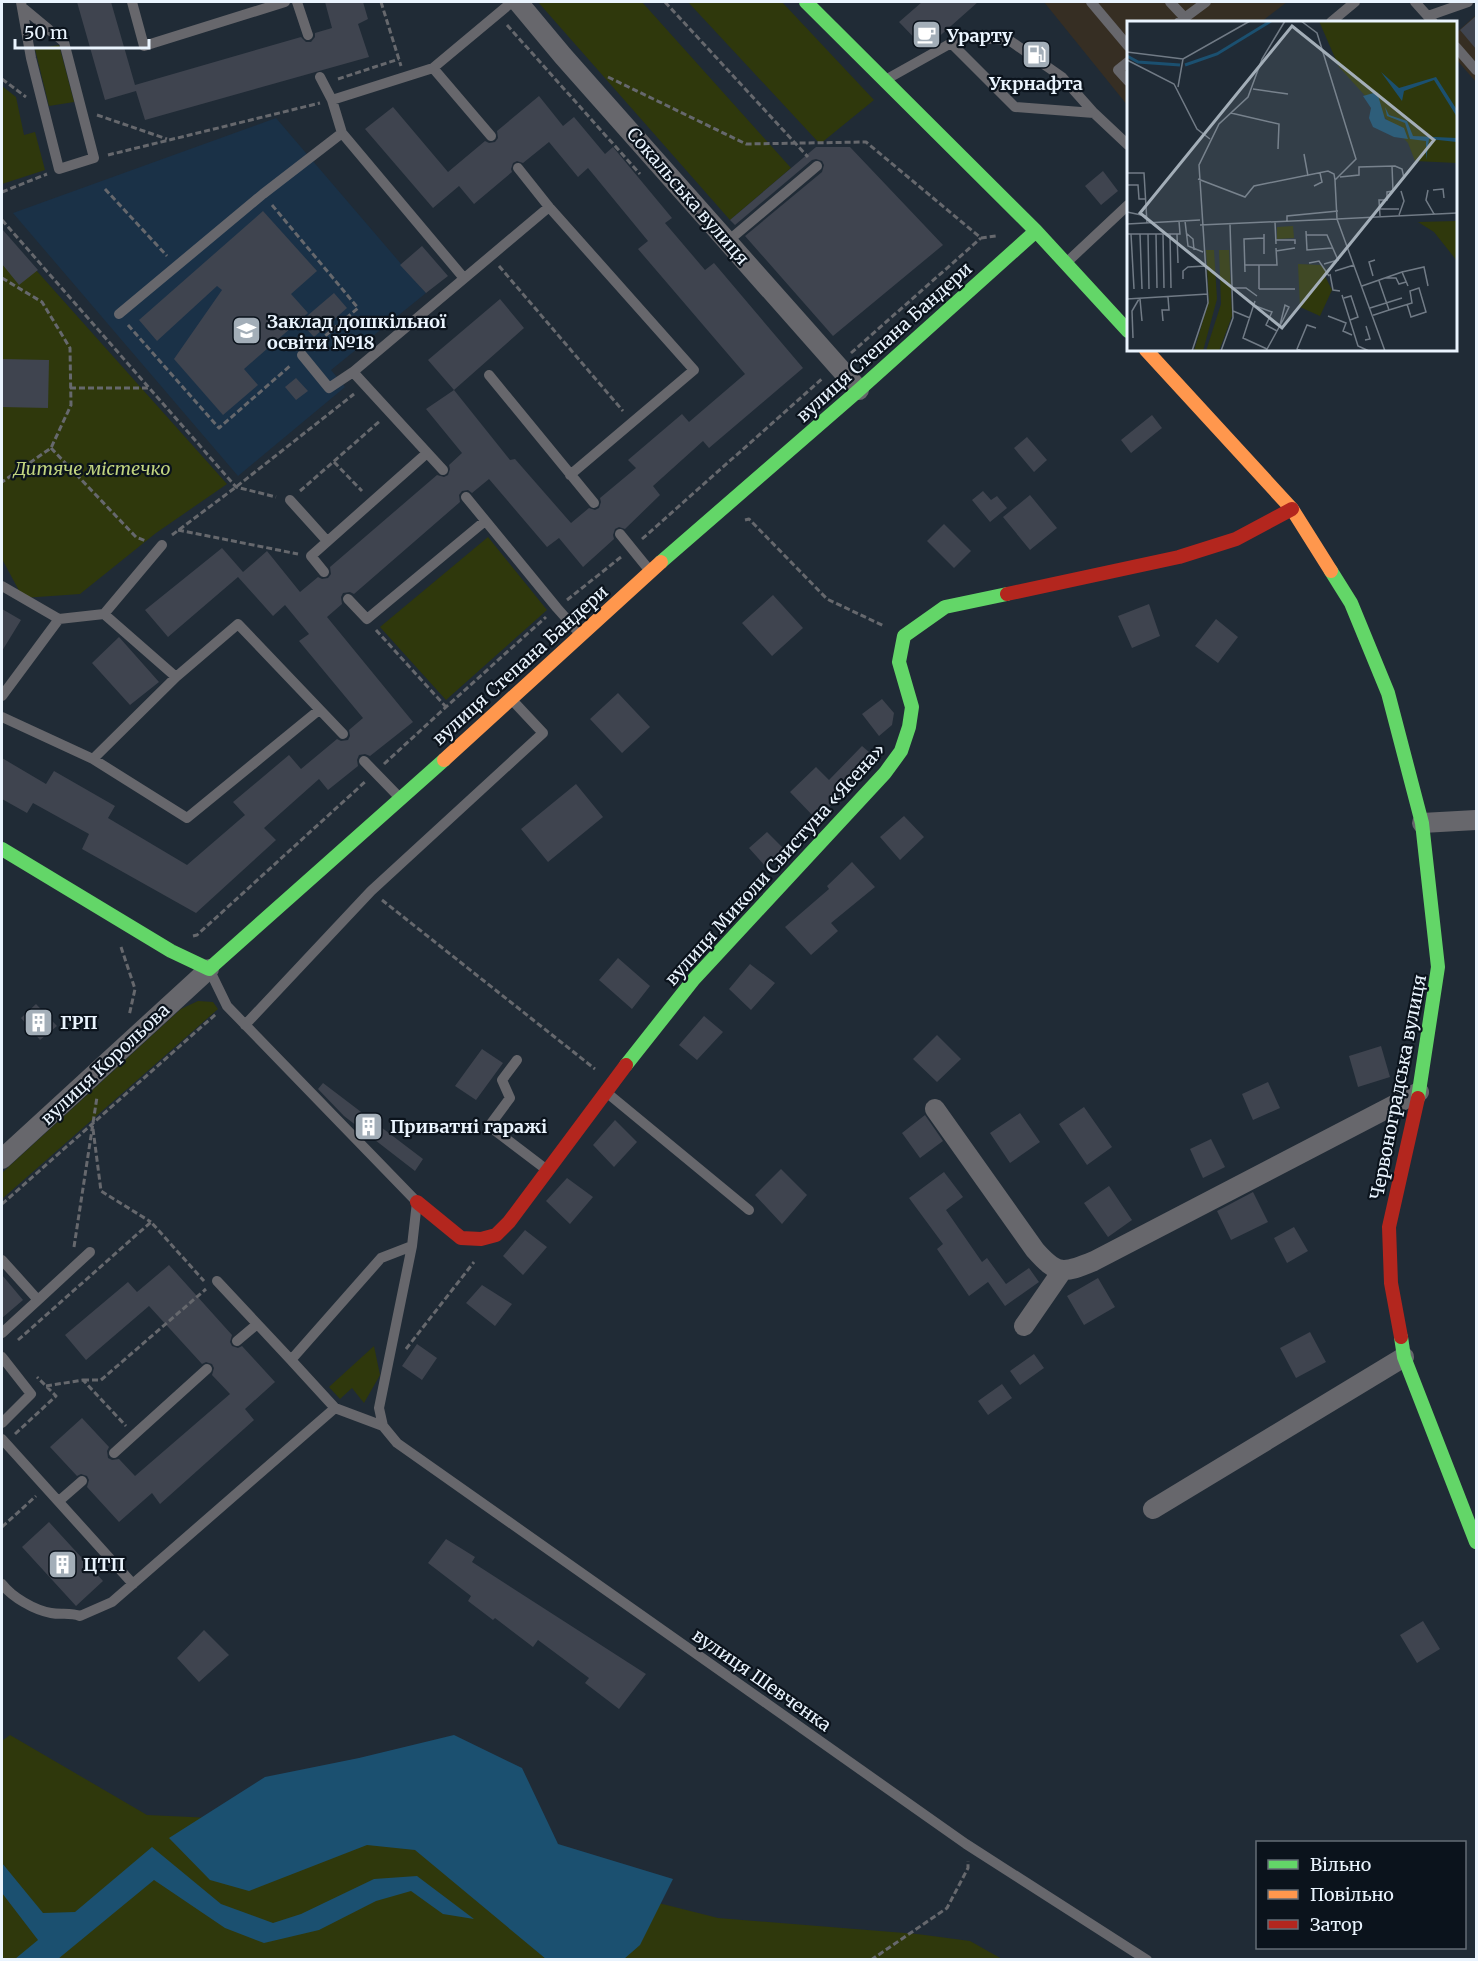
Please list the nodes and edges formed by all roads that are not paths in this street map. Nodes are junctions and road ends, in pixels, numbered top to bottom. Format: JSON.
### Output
{"nodes":[{"id":1,"x":132,"y":2,"type":"edge"},
{"id":2,"x":285,"y":2,"type":"edge"},
{"id":3,"x":297,"y":2,"type":"edge"},
{"id":4,"x":512,"y":2,"type":"edge"},
{"id":5,"x":518,"y":2,"type":"edge"},
{"id":6,"x":806,"y":2,"type":"edge"},
{"id":7,"x":1091,"y":2,"type":"edge"},
{"id":8,"x":1170,"y":2,"type":"edge"},
{"id":9,"x":1206,"y":2,"type":"edge"},
{"id":10,"x":1355,"y":2,"type":"edge"},
{"id":11,"x":1415,"y":2,"type":"edge"},
{"id":12,"x":1468,"y":2,"type":"edge"},
{"id":13,"x":21,"y":4,"type":"edge"},
{"id":14,"x":1430,"y":19,"type":"edge"},
{"id":15,"x":1182,"y":20,"type":"edge"},
{"id":16,"x":1332,"y":21,"type":"edge"},
{"id":17,"x":308,"y":35,"type":"dead end"},
{"id":18,"x":951,"y":43,"type":"junction"},
{"id":19,"x":1127,"y":45,"type":"edge"},
{"id":20,"x":1457,"y":49,"type":"edge"},
{"id":21,"x":1127,"y":63,"type":"edge"},
{"id":22,"x":433,"y":68,"type":"junction"},
{"id":23,"x":1476,"y":70,"type":"edge"},
{"id":24,"x":322,"y":80,"type":"road end"},
{"id":25,"x":884,"y":80,"type":"junction"},
{"id":26,"x":1127,"y":80,"type":"edge"},
{"id":27,"x":332,"y":100,"type":"junction"},
{"id":28,"x":1094,"y":114,"type":"junction"},
{"id":29,"x":342,"y":133,"type":"junction"},
{"id":30,"x":491,"y":136,"type":"dead end"},
{"id":31,"x":1127,"y":144,"type":"edge"},
{"id":32,"x":817,"y":166,"type":"road end"},
{"id":33,"x":518,"y":168,"type":"dead end"},
{"id":34,"x":1127,"y":206,"type":"edge"},
{"id":35,"x":549,"y":207,"type":"junction"},
{"id":36,"x":1036,"y":231,"type":"junction"},
{"id":37,"x":728,"y":241,"type":"junction"},
{"id":38,"x":1065,"y":263,"type":"junction"},
{"id":39,"x":463,"y":277,"type":"junction"},
{"id":40,"x":118,"y":314,"type":"road end"},
{"id":41,"x":1127,"y":330,"type":"edge"},
{"id":42,"x":1147,"y":351,"type":"edge"},
{"id":43,"x":302,"y":355,"type":"road end"},
{"id":44,"x":353,"y":372,"type":"junction"},
{"id":45,"x":489,"y":375,"type":"dead end"},
{"id":46,"x":859,"y":390,"type":"junction"},
{"id":47,"x":427,"y":453,"type":"junction"},
{"id":48,"x":443,"y":470,"type":"dead end"},
{"id":49,"x":570,"y":475,"type":"junction"},
{"id":50,"x":466,"y":497,"type":"dead end"},
{"id":51,"x":290,"y":500,"type":"road end"},
{"id":52,"x":594,"y":503,"type":"dead end"},
{"id":53,"x":1292,"y":509,"type":"junction"},
{"id":54,"x":485,"y":521,"type":"junction"},
{"id":55,"x":620,"y":534,"type":"dead end"},
{"id":56,"x":327,"y":541,"type":"junction"},
{"id":57,"x":162,"y":545,"type":"road end"},
{"id":58,"x":651,"y":571,"type":"junction"},
{"id":59,"x":324,"y":572,"type":"dead end"},
{"id":60,"x":2,"y":586,"type":"edge"},
{"id":61,"x":348,"y":599,"type":"dead end"},
{"id":62,"x":104,"y":614,"type":"junction"},
{"id":63,"x":59,"y":619,"type":"junction"},
{"id":64,"x":580,"y":634,"type":"junction"},
{"id":65,"x":176,"y":677,"type":"junction"},
{"id":66,"x":2,"y":696,"type":"edge"},
{"id":67,"x":510,"y":698,"type":"junction"},
{"id":68,"x":320,"y":710,"type":"junction"},
{"id":69,"x":2,"y":717,"type":"edge"},
{"id":70,"x":343,"y":734,"type":"dead end"},
{"id":71,"x":93,"y":759,"type":"junction"},
{"id":72,"x":364,"y":761,"type":"dead end"},
{"id":73,"x":400,"y":799,"type":"junction"},
{"id":74,"x":1476,"y":820,"type":"edge"},
{"id":75,"x":1422,"y":823,"type":"junction"},
{"id":76,"x":2,"y":849,"type":"edge"},
{"id":77,"x":209,"y":969,"type":"junction"},
{"id":78,"x":245,"y":1025,"type":"junction"},
{"id":79,"x":517,"y":1060,"type":"dead end"},
{"id":80,"x":609,"y":1087,"type":"junction"},
{"id":81,"x":1419,"y":1092,"type":"junction"},
{"id":82,"x":935,"y":1109,"type":"dead end"},
{"id":83,"x":2,"y":1159,"type":"edge"},
{"id":84,"x":547,"y":1170,"type":"junction"},
{"id":85,"x":417,"y":1202,"type":"junction"},
{"id":86,"x":749,"y":1210,"type":"dead end"},
{"id":87,"x":412,"y":1246,"type":"junction"},
{"id":88,"x":90,"y":1252,"type":"dead end"},
{"id":89,"x":2,"y":1260,"type":"edge"},
{"id":90,"x":1062,"y":1271,"type":"junction"},
{"id":91,"x":217,"y":1281,"type":"dead end"},
{"id":92,"x":38,"y":1300,"type":"junction"},
{"id":93,"x":256,"y":1325,"type":"junction"},
{"id":94,"x":1024,"y":1326,"type":"dead end"},
{"id":95,"x":2,"y":1333,"type":"edge"},
{"id":96,"x":237,"y":1341,"type":"dead end"},
{"id":97,"x":2,"y":1357,"type":"edge"},
{"id":98,"x":1404,"y":1357,"type":"junction"},
{"id":99,"x":291,"y":1360,"type":"junction"},
{"id":100,"x":207,"y":1370,"type":"dead end"},
{"id":101,"x":335,"y":1408,"type":"junction"},
{"id":102,"x":2,"y":1423,"type":"edge"},
{"id":103,"x":383,"y":1426,"type":"junction"},
{"id":104,"x":2,"y":1439,"type":"edge"},
{"id":105,"x":114,"y":1453,"type":"dead end"},
{"id":106,"x":82,"y":1481,"type":"dead end"},
{"id":107,"x":59,"y":1501,"type":"junction"},
{"id":108,"x":1153,"y":1509,"type":"dead end"},
{"id":109,"x":1476,"y":1542,"type":"edge"},
{"id":110,"x":2,"y":1584,"type":"edge"},
{"id":111,"x":133,"y":1584,"type":"junction"},
{"id":112,"x":1147,"y":1959,"type":"edge"}],
"edges":[{"from":1,"to":2,"type":"lane"},
{"from":3,"to":17,"type":"lane"},
{"from":4,"to":22,"type":"lane"},
{"from":5,"to":37,"type":"street","name":"Сокальська вулиця"},
{"from":6,"to":25,"type":"street"},
{"from":7,"to":19,"type":"lane"},
{"from":8,"to":15,"type":"lane"},
{"from":9,"to":15,"type":"lane"},
{"from":10,"to":16,"type":"lane"},
{"from":11,"to":14,"type":"lane"},
{"from":12,"to":14,"type":"lane"},
{"from":13,"to":13,"type":"lane"},
{"from":18,"to":25,"type":"lane"},
{"from":18,"to":28,"type":"lane"},
{"from":18,"to":28,"type":"lane"},
{"from":20,"to":23,"type":"lane"},
{"from":21,"to":26,"type":"lane"},
{"from":22,"to":27,"type":"lane"},
{"from":22,"to":30,"type":"lane"},
{"from":24,"to":27,"type":"lane"},
{"from":25,"to":36,"type":"street"},
{"from":27,"to":29,"type":"lane"},
{"from":28,"to":31,"type":"lane"},
{"from":29,"to":39,"type":"lane"},
{"from":29,"to":40,"type":"lane"},
{"from":32,"to":37,"type":"lane"},
{"from":33,"to":35,"type":"lane"},
{"from":34,"to":38,"type":"lane"},
{"from":35,"to":39,"type":"lane"},
{"from":35,"to":49,"type":"lane"},
{"from":36,"to":38,"type":"street"},
{"from":36,"to":46,"type":"street","name":"вулиця Степана Бандери"},
{"from":37,"to":46,"type":"street","name":"Сокальська вулиця"},
{"from":38,"to":41,"type":"street"},
{"from":39,"to":44,"type":"lane"},
{"from":42,"to":53,"type":"street","name":"Червоноградська вулиця"},
{"from":43,"to":44,"type":"lane"},
{"from":44,"to":47,"type":"lane"},
{"from":45,"to":49,"type":"lane"},
{"from":46,"to":58,"type":"street","name":"вулиця Степана Бандери"},
{"from":47,"to":48,"type":"lane"},
{"from":47,"to":56,"type":"lane"},
{"from":49,"to":52,"type":"lane"},
{"from":50,"to":54,"type":"lane"},
{"from":51,"to":56,"type":"lane"},
{"from":53,"to":75,"type":"street","name":"Червоноградська вулиця"},
{"from":53,"to":80,"type":"street","name":"вулиця Миколи Свистуна «Ясена»"},
{"from":54,"to":61,"type":"lane"},
{"from":54,"to":64,"type":"lane"},
{"from":55,"to":58,"type":"lane"},
{"from":56,"to":59,"type":"lane"},
{"from":57,"to":62,"type":"lane"},
{"from":58,"to":64,"type":"street","name":"вулиця Степана Бандери"},
{"from":60,"to":63,"type":"lane"},
{"from":62,"to":63,"type":"lane"},
{"from":62,"to":65,"type":"lane"},
{"from":63,"to":66,"type":"lane"},
{"from":64,"to":67,"type":"street","name":"вулиця Степана Бандери"},
{"from":65,"to":68,"type":"lane"},
{"from":65,"to":71,"type":"lane"},
{"from":67,"to":73,"type":"street","name":"вулиця Степана Бандери"},
{"from":67,"to":78,"type":"lane"},
{"from":68,"to":70,"type":"lane"},
{"from":68,"to":71,"type":"lane"},
{"from":69,"to":71,"type":"lane"},
{"from":72,"to":73,"type":"lane"},
{"from":73,"to":77,"type":"street","name":"вулиця Степана Бандери"},
{"from":74,"to":75,"type":"street"},
{"from":75,"to":81,"type":"street","name":"Червоноградська вулиця"},
{"from":76,"to":77,"type":"street"},
{"from":77,"to":78,"type":"lane"},
{"from":77,"to":83,"type":"street","name":"вулиця Корольова"},
{"from":78,"to":85,"type":"lane"},
{"from":79,"to":84,"type":"lane"},
{"from":80,"to":84,"type":"street","name":"вулиця Миколи Свистуна «Ясена»"},
{"from":80,"to":86,"type":"lane"},
{"from":81,"to":90,"type":"street"},
{"from":81,"to":98,"type":"street","name":"Червоноградська вулиця"},
{"from":82,"to":90,"type":"street"},
{"from":84,"to":85,"type":"street","name":"вулиця Миколи Свистуна «Ясена»"},
{"from":85,"to":87,"type":"lane"},
{"from":87,"to":99,"type":"lane"},
{"from":87,"to":103,"type":"lane"},
{"from":88,"to":92,"type":"lane"},
{"from":89,"to":92,"type":"lane"},
{"from":90,"to":94,"type":"street"},
{"from":91,"to":93,"type":"lane"},
{"from":92,"to":95,"type":"lane"},
{"from":93,"to":96,"type":"lane"},
{"from":93,"to":99,"type":"lane"},
{"from":97,"to":102,"type":"lane"},
{"from":98,"to":108,"type":"street"},
{"from":98,"to":109,"type":"street","name":"Червоноградська вулиця"},
{"from":99,"to":101,"type":"lane"},
{"from":100,"to":105,"type":"lane"},
{"from":101,"to":103,"type":"lane"},
{"from":101,"to":111,"type":"lane"},
{"from":103,"to":112,"type":"lane","name":"вулиця Шевченка"},
{"from":104,"to":107,"type":"lane"},
{"from":106,"to":107,"type":"lane"},
{"from":107,"to":111,"type":"lane"},
{"from":110,"to":111,"type":"lane"}]}
